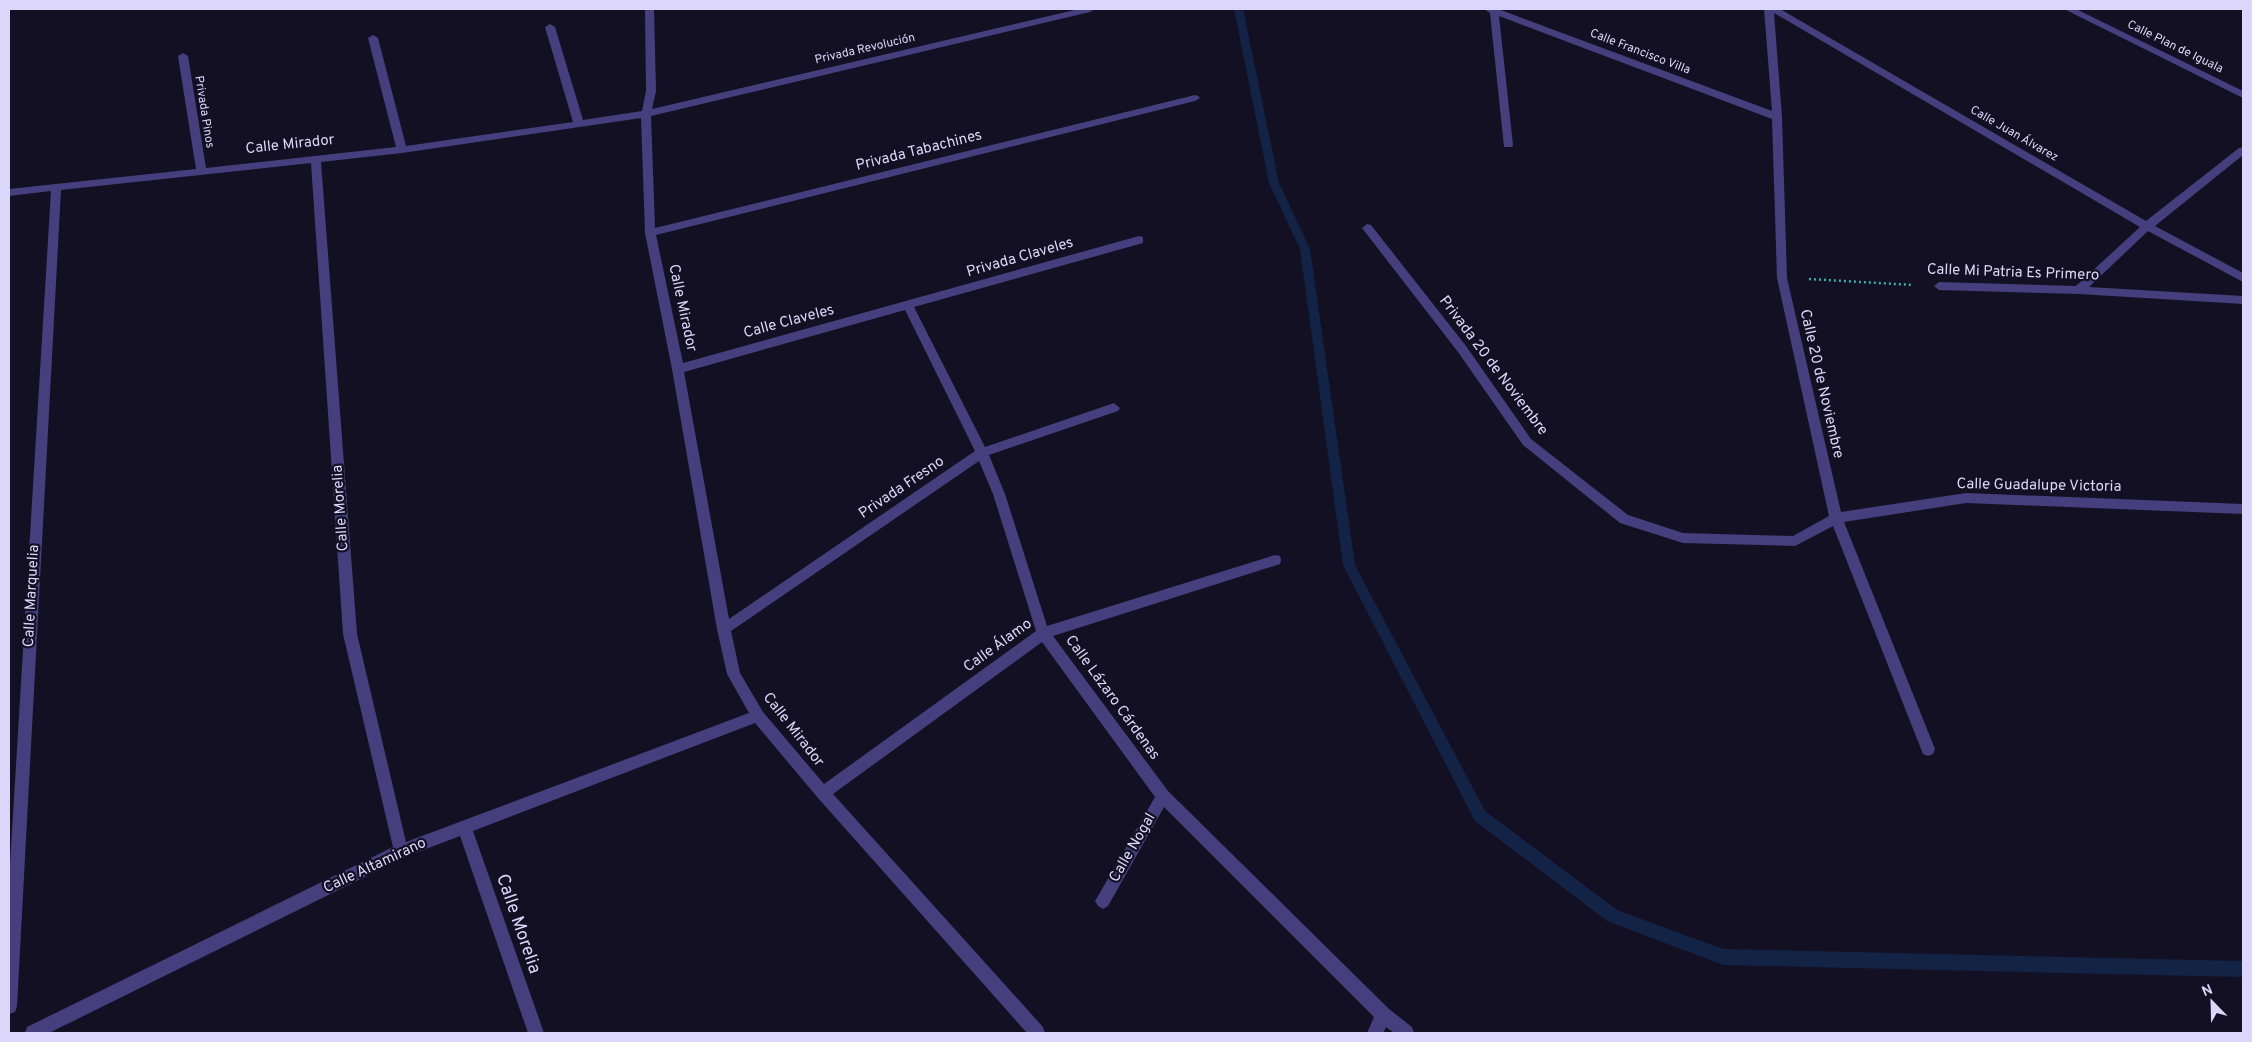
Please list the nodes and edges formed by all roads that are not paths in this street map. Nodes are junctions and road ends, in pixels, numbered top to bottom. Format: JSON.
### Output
{"nodes":[{"id":1,"x":649,"y":9,"type":"edge"},
{"id":2,"x":1090,"y":9,"type":"edge"},
{"id":3,"x":1492,"y":9,"type":"edge"},
{"id":4,"x":1769,"y":9,"type":"edge"},
{"id":5,"x":1774,"y":9,"type":"edge"},
{"id":6,"x":2070,"y":9,"type":"edge"},
{"id":7,"x":550,"y":27,"type":"dead end"},
{"id":8,"x":373,"y":38,"type":"dead end"},
{"id":9,"x":183,"y":56,"type":"dead end"},
{"id":10,"x":2243,"y":95,"type":"edge"},
{"id":11,"x":1195,"y":98,"type":"dead end"},
{"id":12,"x":646,"y":114,"type":"junction"},
{"id":13,"x":1777,"y":117,"type":"junction"},
{"id":14,"x":578,"y":124,"type":"junction"},
{"id":15,"x":1508,"y":145,"type":"dead end"},
{"id":16,"x":402,"y":150,"type":"junction"},
{"id":17,"x":2243,"y":150,"type":"edge"},
{"id":18,"x":316,"y":159,"type":"junction"},
{"id":19,"x":202,"y":171,"type":"junction"},
{"id":20,"x":56,"y":187,"type":"junction"},
{"id":21,"x":9,"y":192,"type":"edge"},
{"id":22,"x":2147,"y":226,"type":"junction"},
{"id":23,"x":1367,"y":228,"type":"dead end"},
{"id":24,"x":650,"y":233,"type":"junction"},
{"id":25,"x":1140,"y":240,"type":"dead end"},
{"id":26,"x":2243,"y":278,"type":"edge"},
{"id":27,"x":1939,"y":286,"type":"road end"},
{"id":28,"x":2080,"y":290,"type":"junction"},
{"id":29,"x":2243,"y":300,"type":"edge"},
{"id":30,"x":908,"y":305,"type":"junction"},
{"id":31,"x":678,"y":368,"type":"junction"},
{"id":32,"x":1114,"y":408,"type":"dead end"},
{"id":33,"x":982,"y":453,"type":"junction"},
{"id":34,"x":2243,"y":509,"type":"edge"},
{"id":35,"x":1836,"y":518,"type":"junction"},
{"id":36,"x":1275,"y":560,"type":"dead end"},
{"id":37,"x":724,"y":629,"type":"junction"},
{"id":38,"x":1044,"y":632,"type":"junction"},
{"id":39,"x":758,"y":716,"type":"junction"},
{"id":40,"x":1928,"y":749,"type":"dead end"},
{"id":41,"x":823,"y":793,"type":"junction"},
{"id":42,"x":1163,"y":796,"type":"junction"},
{"id":43,"x":465,"y":828,"type":"junction"},
{"id":44,"x":401,"y":851,"type":"junction"},
{"id":45,"x":1103,"y":901,"type":"dead end"},
{"id":46,"x":9,"y":1006,"type":"edge"},
{"id":47,"x":1383,"y":1015,"type":"junction"},
{"id":48,"x":60,"y":1027,"type":"edge"},
{"id":49,"x":33,"y":1033,"type":"edge"},
{"id":50,"x":536,"y":1033,"type":"edge"},
{"id":51,"x":1037,"y":1033,"type":"edge"},
{"id":52,"x":1375,"y":1033,"type":"edge"},
{"id":53,"x":1406,"y":1033,"type":"edge"}],
"edges":[{"from":1,"to":12,"type":"street"},
{"from":2,"to":12,"type":"street","name":"Privada Revolución"},
{"from":3,"to":13,"type":"street","name":"Calle Francisco Villa"},
{"from":3,"to":15,"type":"street"},
{"from":4,"to":13,"type":"street","name":"Calle 20 de Noviembre"},
{"from":5,"to":22,"type":"street","name":"Calle Juan Álvarez"},
{"from":6,"to":10,"type":"street","name":"Calle Plan de Iguala"},
{"from":7,"to":14,"type":"street"},
{"from":8,"to":16,"type":"street"},
{"from":9,"to":19,"type":"street","name":"Privada Pinos"},
{"from":11,"to":24,"type":"street","name":"Privada Tabachines"},
{"from":12,"to":14,"type":"street","name":"Calle Mirador"},
{"from":12,"to":24,"type":"street","name":"Calle Mirador"},
{"from":13,"to":35,"type":"street","name":"Calle 20 de Noviembre"},
{"from":14,"to":16,"type":"street","name":"Calle Mirador"},
{"from":16,"to":18,"type":"street","name":"Calle Mirador"},
{"from":17,"to":22,"type":"street"},
{"from":18,"to":19,"type":"street","name":"Calle Mirador"},
{"from":18,"to":44,"type":"street","name":"Calle Morelia"},
{"from":19,"to":20,"type":"street","name":"Calle Mirador"},
{"from":20,"to":21,"type":"street","name":"Calle Mirador"},
{"from":20,"to":46,"type":"street","name":"Calle Marquelia"},
{"from":22,"to":26,"type":"street","name":"Calle Juan Álvarez"},
{"from":22,"to":28,"type":"street"},
{"from":23,"to":35,"type":"street","name":"Privada 20 de Noviembre"},
{"from":24,"to":31,"type":"street","name":"Calle Mirador"},
{"from":25,"to":30,"type":"street","name":"Privada Claveles"},
{"from":27,"to":28,"type":"street","name":"Calle Mi Patria Es Primero"},
{"from":28,"to":29,"type":"street","name":"Calle Mi Patria Es Primero"},
{"from":30,"to":31,"type":"street","name":"Calle Claveles"},
{"from":30,"to":33,"type":"street","name":"Calle Lázaro Cárdenas"},
{"from":31,"to":37,"type":"street","name":"Calle Mirador"},
{"from":32,"to":33,"type":"street","name":"Privada Fresno"},
{"from":33,"to":37,"type":"street","name":"Privada Fresno"},
{"from":33,"to":38,"type":"street","name":"Calle Lázaro Cárdenas"},
{"from":34,"to":35,"type":"street","name":"Calle Guadalupe Victoria"},
{"from":35,"to":40,"type":"street","name":"Calle 20 de Noviembre"},
{"from":36,"to":38,"type":"street","name":"Calle Álamo"},
{"from":37,"to":39,"type":"street","name":"Calle Mirador"},
{"from":38,"to":41,"type":"street","name":"Calle Álamo"},
{"from":38,"to":42,"type":"street","name":"Calle Lázaro Cárdenas"},
{"from":39,"to":41,"type":"street","name":"Calle Mirador"},
{"from":39,"to":43,"type":"street","name":"Calle Altamirano"},
{"from":41,"to":51,"type":"street","name":"Calle Mirador"},
{"from":42,"to":45,"type":"street","name":"Calle Nogal"},
{"from":42,"to":47,"type":"street","name":"Calle Lázaro Cárdenas"},
{"from":43,"to":44,"type":"street","name":"Calle Altamirano"},
{"from":43,"to":50,"type":"street","name":"Calle Morelia"},
{"from":44,"to":48,"type":"street","name":"Calle Altamirano"},
{"from":47,"to":52,"type":"street"},
{"from":47,"to":53,"type":"street","name":"Calle Lázaro Cárdenas"},
{"from":48,"to":49,"type":"street","name":"Calle Altamirano"}]}
